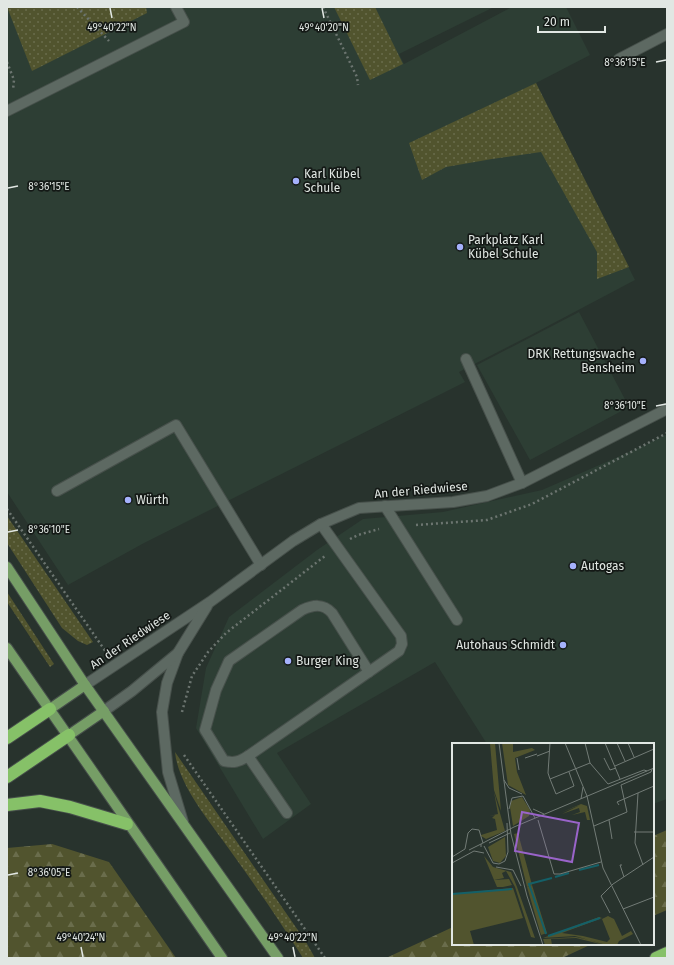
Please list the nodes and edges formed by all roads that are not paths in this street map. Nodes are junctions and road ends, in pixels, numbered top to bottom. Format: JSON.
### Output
{"nodes":[{"id":1,"x":176,"y":7,"type":"edge"},
{"id":2,"x":667,"y":34,"type":"edge"},
{"id":3,"x":619,"y":59,"type":"dead end"},
{"id":4,"x":8,"y":111,"type":"edge"},
{"id":5,"x":466,"y":358,"type":"dead end"},
{"id":6,"x":667,"y":409,"type":"edge"},
{"id":7,"x":522,"y":483,"type":"junction"},
{"id":8,"x":56,"y":490,"type":"dead end"},
{"id":9,"x":385,"y":506,"type":"junction"},
{"id":10,"x":321,"y":524,"type":"junction"},
{"id":11,"x":261,"y":565,"type":"junction"},
{"id":12,"x":7,"y":567,"type":"edge"},
{"id":13,"x":210,"y":602,"type":"junction"},
{"id":14,"x":457,"y":620,"type":"dead end"},
{"id":15,"x":7,"y":648,"type":"edge"},
{"id":16,"x":178,"y":652,"type":"junction"},
{"id":17,"x":369,"y":672,"type":"junction"},
{"id":18,"x":85,"y":685,"type":"junction"},
{"id":19,"x":50,"y":709,"type":"junction"},
{"id":20,"x":104,"y":712,"type":"junction"},
{"id":21,"x":69,"y":735,"type":"junction"},
{"id":22,"x":7,"y":738,"type":"edge"},
{"id":23,"x":248,"y":756,"type":"junction"},
{"id":24,"x":7,"y":776,"type":"edge"},
{"id":25,"x":7,"y":805,"type":"edge"},
{"id":26,"x":287,"y":813,"type":"dead end"},
{"id":27,"x":127,"y":824,"type":"junction"},
{"id":28,"x":184,"y":825,"type":"junction"},
{"id":29,"x":667,"y":953,"type":"edge"},
{"id":30,"x":222,"y":958,"type":"edge"},
{"id":31,"x":278,"y":958,"type":"edge"},
{"id":32,"x":656,"y":958,"type":"edge"}],
"edges":[{"from":1,"to":4,"type":"street"},
{"from":2,"to":3,"type":"street"},
{"from":5,"to":7,"type":"street"},
{"from":6,"to":7,"type":"street","name":"An der Riedwiese"},
{"from":7,"to":9,"type":"street","name":"An der Riedwiese"},
{"from":8,"to":11,"type":"street"},
{"from":9,"to":10,"type":"street","name":"An der Riedwiese"},
{"from":9,"to":14,"type":"street"},
{"from":10,"to":11,"type":"street","name":"An der Riedwiese"},
{"from":10,"to":17,"type":"street"},
{"from":11,"to":13,"type":"street","name":"An der Riedwiese"},
{"from":12,"to":18,"type":"main road"},
{"from":13,"to":16,"type":"street","name":"An der Riedwiese"},
{"from":13,"to":18,"type":"street","name":"An der Riedwiese"},
{"from":15,"to":19,"type":"main road"},
{"from":16,"to":20,"type":"street","name":"An der Riedwiese"},
{"from":16,"to":28,"type":"street","name":"An der Riedwiese"},
{"from":17,"to":23,"type":"street"},
{"from":17,"to":23,"type":"street"},
{"from":18,"to":19,"type":"main road"},
{"from":18,"to":20,"type":"main road"},
{"from":19,"to":21,"type":"main road"},
{"from":19,"to":22,"type":"highway"},
{"from":20,"to":21,"type":"main road"},
{"from":20,"to":28,"type":"main road"},
{"from":21,"to":24,"type":"highway"},
{"from":21,"to":27,"type":"main road"},
{"from":23,"to":26,"type":"street"},
{"from":25,"to":27,"type":"highway"},
{"from":27,"to":30,"type":"main road"},
{"from":28,"to":31,"type":"main road"},
{"from":29,"to":32,"type":"highway"}]}
